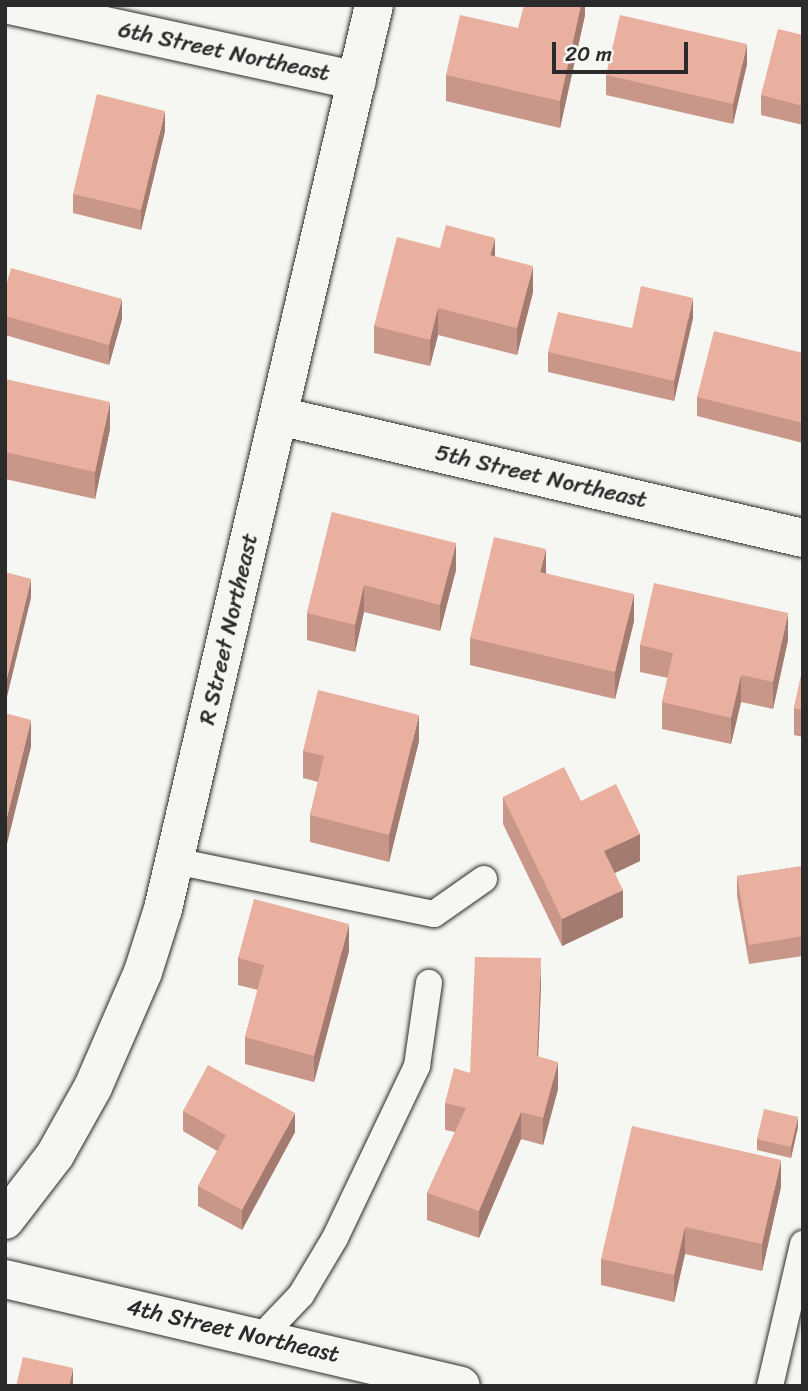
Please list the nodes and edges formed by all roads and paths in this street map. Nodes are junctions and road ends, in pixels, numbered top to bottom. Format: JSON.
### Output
{"nodes":[{"id":1,"x":9,"y":5,"type":"edge"},
{"id":2,"x":374,"y":5,"type":"edge"},
{"id":3,"x":356,"y":81,"type":"junction"},
{"id":4,"x":279,"y":416,"type":"junction"},
{"id":5,"x":803,"y":538,"type":"edge"},
{"id":6,"x":175,"y":861,"type":"junction"},
{"id":7,"x":484,"y":879,"type":"dead end"},
{"id":8,"x":429,"y":983,"type":"dead end"},
{"id":9,"x":5,"y":1220,"type":"edge"},
{"id":10,"x":803,"y":1244,"type":"edge"},
{"id":11,"x":5,"y":1279,"type":"edge"},
{"id":12,"x":261,"y":1337,"type":"junction"},
{"id":13,"x":461,"y":1386,"type":"edge"},
{"id":14,"x":770,"y":1386,"type":"edge"}],
"edges":[{"from":1,"to":3,"type":"street","name":"6th Street Northeast"},
{"from":2,"to":3,"type":"street","name":"R Street Northeast"},
{"from":3,"to":4,"type":"street","name":"R Street Northeast"},
{"from":4,"to":5,"type":"street","name":"5th Street Northeast"},
{"from":4,"to":6,"type":"street","name":"R Street Northeast"},
{"from":6,"to":7,"type":"lane"},
{"from":6,"to":9,"type":"street","name":"R Street Northeast"},
{"from":8,"to":12,"type":"lane"},
{"from":10,"to":14,"type":"lane"},
{"from":11,"to":12,"type":"street","name":"4th Street Northeast"},
{"from":12,"to":13,"type":"street","name":"4th Street Northeast"}]}
